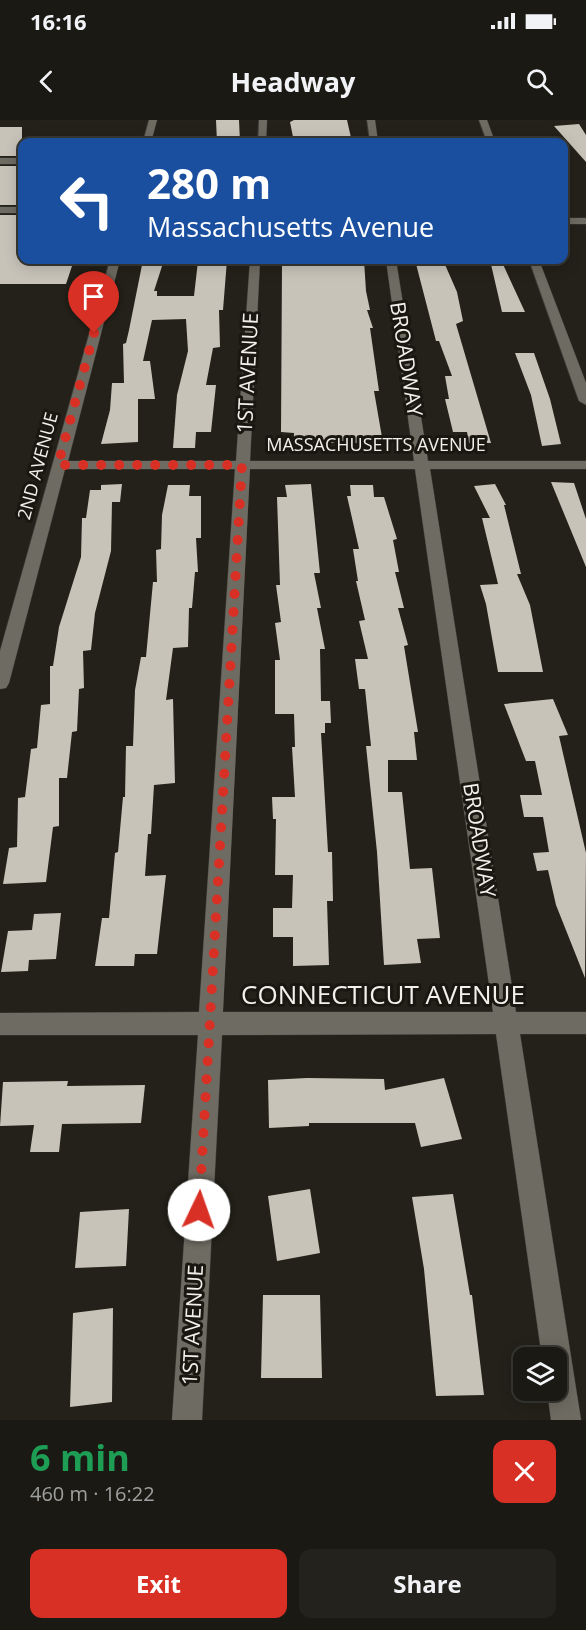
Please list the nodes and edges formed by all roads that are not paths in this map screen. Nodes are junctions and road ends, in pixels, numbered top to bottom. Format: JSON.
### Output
{"nodes":[{"id":1,"x":153,"y":120,"type":"edge"},
{"id":2,"x":263,"y":120,"type":"edge"},
{"id":3,"x":371,"y":120,"type":"edge"},
{"id":4,"x":483,"y":120,"type":"edge"},
{"id":5,"x":148,"y":138,"type":"edge"},
{"id":6,"x":262,"y":138,"type":"edge"},
{"id":7,"x":373,"y":138,"type":"edge"},
{"id":8,"x":490,"y":138,"type":"edge"},
{"id":9,"x":0,"y":161,"type":"edge"},
{"id":10,"x":18,"y":161,"type":"edge"},
{"id":11,"x":0,"y":210,"type":"edge"},
{"id":12,"x":18,"y":210,"type":"edge"},
{"id":13,"x":568,"y":221,"type":"edge"},
{"id":14,"x":586,"y":221,"type":"edge"},
{"id":15,"x":114,"y":264,"type":"edge"},
{"id":16,"x":255,"y":264,"type":"edge"},
{"id":17,"x":393,"y":264,"type":"edge"},
{"id":18,"x":535,"y":264,"type":"edge"},
{"id":19,"x":586,"y":401,"type":"edge"},
{"id":20,"x":58,"y":465,"type":"junction"},
{"id":21,"x":242,"y":465,"type":"junction"},
{"id":22,"x":422,"y":465,"type":"junction"},
{"id":23,"x":586,"y":465,"type":"edge"},
{"id":24,"x":0,"y":683,"type":"edge"},
{"id":25,"x":506,"y":1023,"type":"junction"},
{"id":26,"x":586,"y":1023,"type":"edge"},
{"id":27,"x":0,"y":1024,"type":"edge"},
{"id":28,"x":210,"y":1024,"type":"junction"},
{"id":29,"x":187,"y":1420,"type":"edge"},
{"id":30,"x":566,"y":1420,"type":"edge"}],
"edges":[{"from":1,"to":5,"type":"street"},
{"from":2,"to":6,"type":"street"},
{"from":3,"to":7,"type":"street"},
{"from":4,"to":8,"type":"street"},
{"from":9,"to":10,"type":"street"},
{"from":11,"to":12,"type":"street"},
{"from":13,"to":14,"type":"street"},
{"from":15,"to":20,"type":"street","name":"2ND AVENUE"},
{"from":16,"to":21,"type":"street","name":"1ST AVENUE"},
{"from":17,"to":22,"type":"street","name":"BROADWAY"},
{"from":18,"to":19,"type":"street"},
{"from":20,"to":21,"type":"street","name":"MASSACHUSETTS AVENUE"},
{"from":20,"to":24,"type":"street","name":"2ND AVENUE"},
{"from":21,"to":22,"type":"street","name":"MASSACHUSETTS AVENUE"},
{"from":21,"to":28,"type":"street","name":"1ST AVENUE"},
{"from":22,"to":23,"type":"street","name":"MASSACHUSETTS AVENUE"},
{"from":22,"to":25,"type":"street","name":"BROADWAY"},
{"from":25,"to":26,"type":"street","name":"CONNECTICUT AVENUE"},
{"from":25,"to":28,"type":"street","name":"CONNECTICUT AVENUE"},
{"from":25,"to":30,"type":"street","name":"BROADWAY"},
{"from":27,"to":28,"type":"street","name":"CONNECTICUT AVENUE"},
{"from":28,"to":29,"type":"street","name":"1ST AVENUE"}]}
